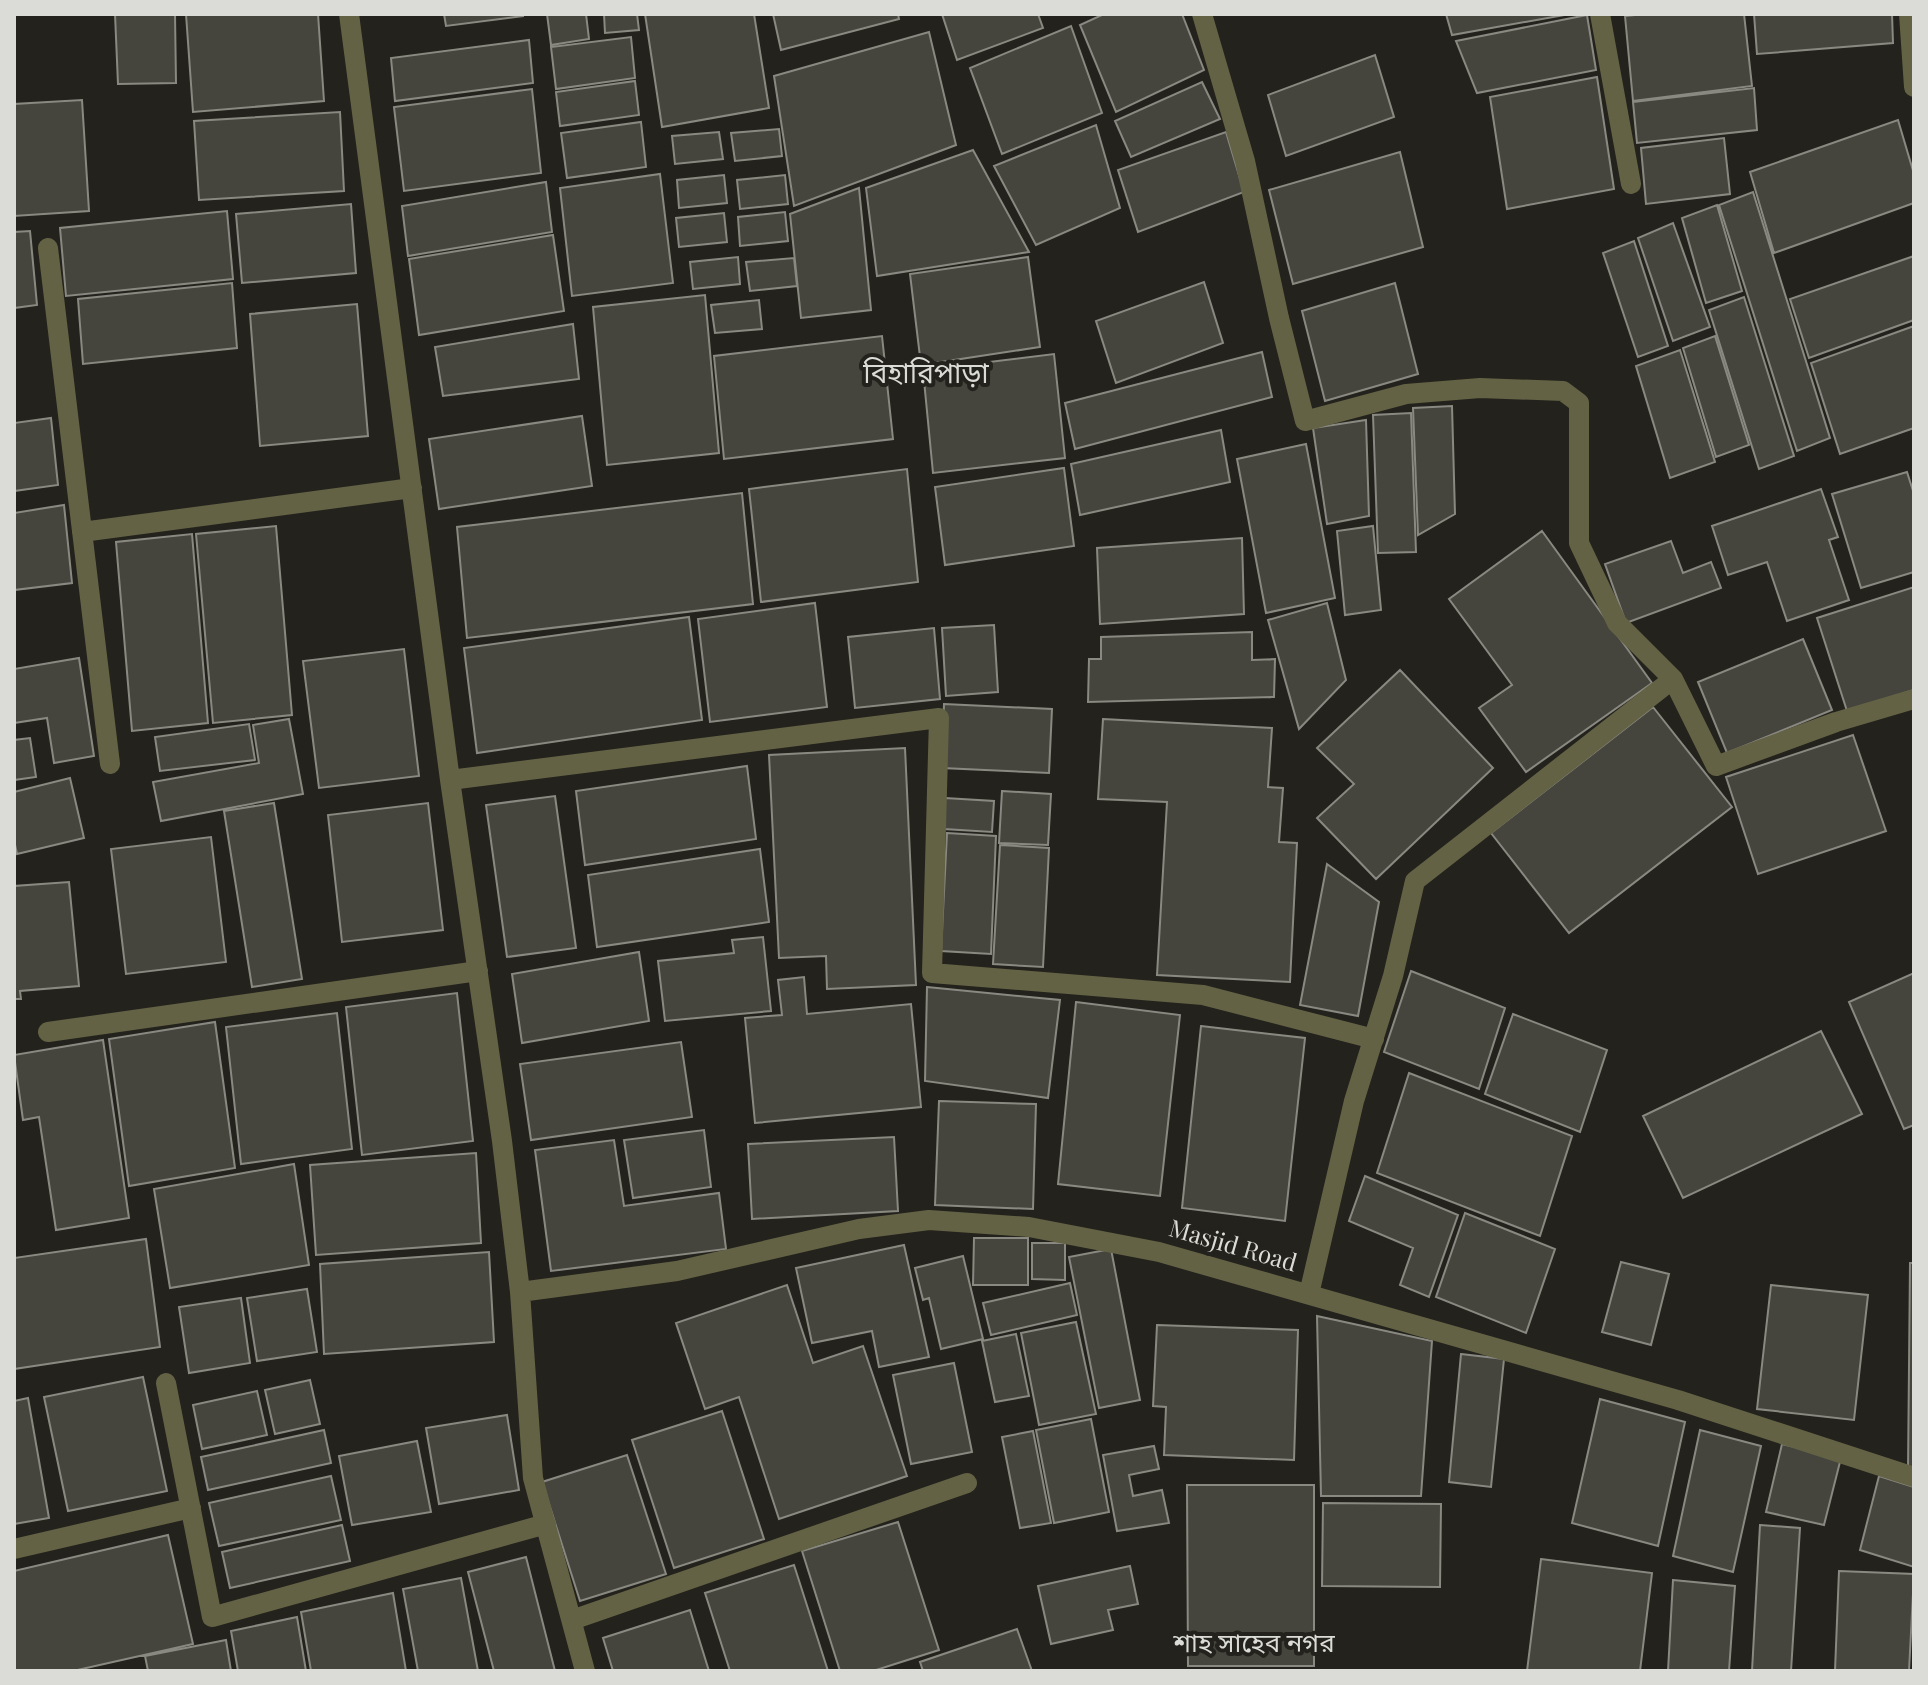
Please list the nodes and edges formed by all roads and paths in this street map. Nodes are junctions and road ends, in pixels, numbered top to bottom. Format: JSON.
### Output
{"nodes":[{"id":1,"x":349,"y":14,"type":"edge"},
{"id":2,"x":1202,"y":14,"type":"edge"},
{"id":3,"x":1600,"y":14,"type":"edge"},
{"id":4,"x":1909,"y":14,"type":"edge"},
{"id":5,"x":1914,"y":87,"type":"edge"},
{"id":6,"x":1631,"y":184,"type":"dead end"},
{"id":7,"x":48,"y":248,"type":"dead end"},
{"id":8,"x":412,"y":488,"type":"junction"},
{"id":9,"x":82,"y":532,"type":"junction"},
{"id":10,"x":1673,"y":679,"type":"junction"},
{"id":11,"x":1914,"y":699,"type":"edge"},
{"id":12,"x":110,"y":764,"type":"dead end"},
{"id":13,"x":450,"y":780,"type":"junction"},
{"id":14,"x":478,"y":971,"type":"junction"},
{"id":15,"x":48,"y":1032,"type":"dead end"},
{"id":16,"x":1374,"y":1039,"type":"junction"},
{"id":17,"x":520,"y":1292,"type":"junction"},
{"id":18,"x":1309,"y":1294,"type":"junction"},
{"id":19,"x":166,"y":1383,"type":"dead end"},
{"id":20,"x":1914,"y":1477,"type":"edge"},
{"id":21,"x":967,"y":1483,"type":"dead end"},
{"id":22,"x":191,"y":1508,"type":"junction"},
{"id":23,"x":546,"y":1524,"type":"junction"},
{"id":24,"x":14,"y":1549,"type":"edge"},
{"id":25,"x":572,"y":1620,"type":"junction"},
{"id":26,"x":585,"y":1671,"type":"edge"}],
"edges":[{"from":1,"to":8,"type":"street"},
{"from":2,"to":10,"type":"street"},
{"from":3,"to":6,"type":"street"},
{"from":4,"to":5,"type":"street"},
{"from":7,"to":9,"type":"street"},
{"from":8,"to":9,"type":"street"},
{"from":8,"to":13,"type":"street"},
{"from":9,"to":12,"type":"street"},
{"from":10,"to":11,"type":"street"},
{"from":10,"to":16,"type":"street"},
{"from":13,"to":14,"type":"street"},
{"from":13,"to":16,"type":"street"},
{"from":14,"to":15,"type":"street"},
{"from":14,"to":17,"type":"street"},
{"from":16,"to":18,"type":"street"},
{"from":17,"to":18,"type":"street","name":"Masjid Road"},
{"from":17,"to":23,"type":"street"},
{"from":18,"to":20,"type":"street","name":"Masjid Road"},
{"from":19,"to":22,"type":"street"},
{"from":21,"to":25,"type":"street"},
{"from":22,"to":23,"type":"street"},
{"from":22,"to":24,"type":"street"},
{"from":23,"to":25,"type":"street"},
{"from":25,"to":26,"type":"street"}]}
